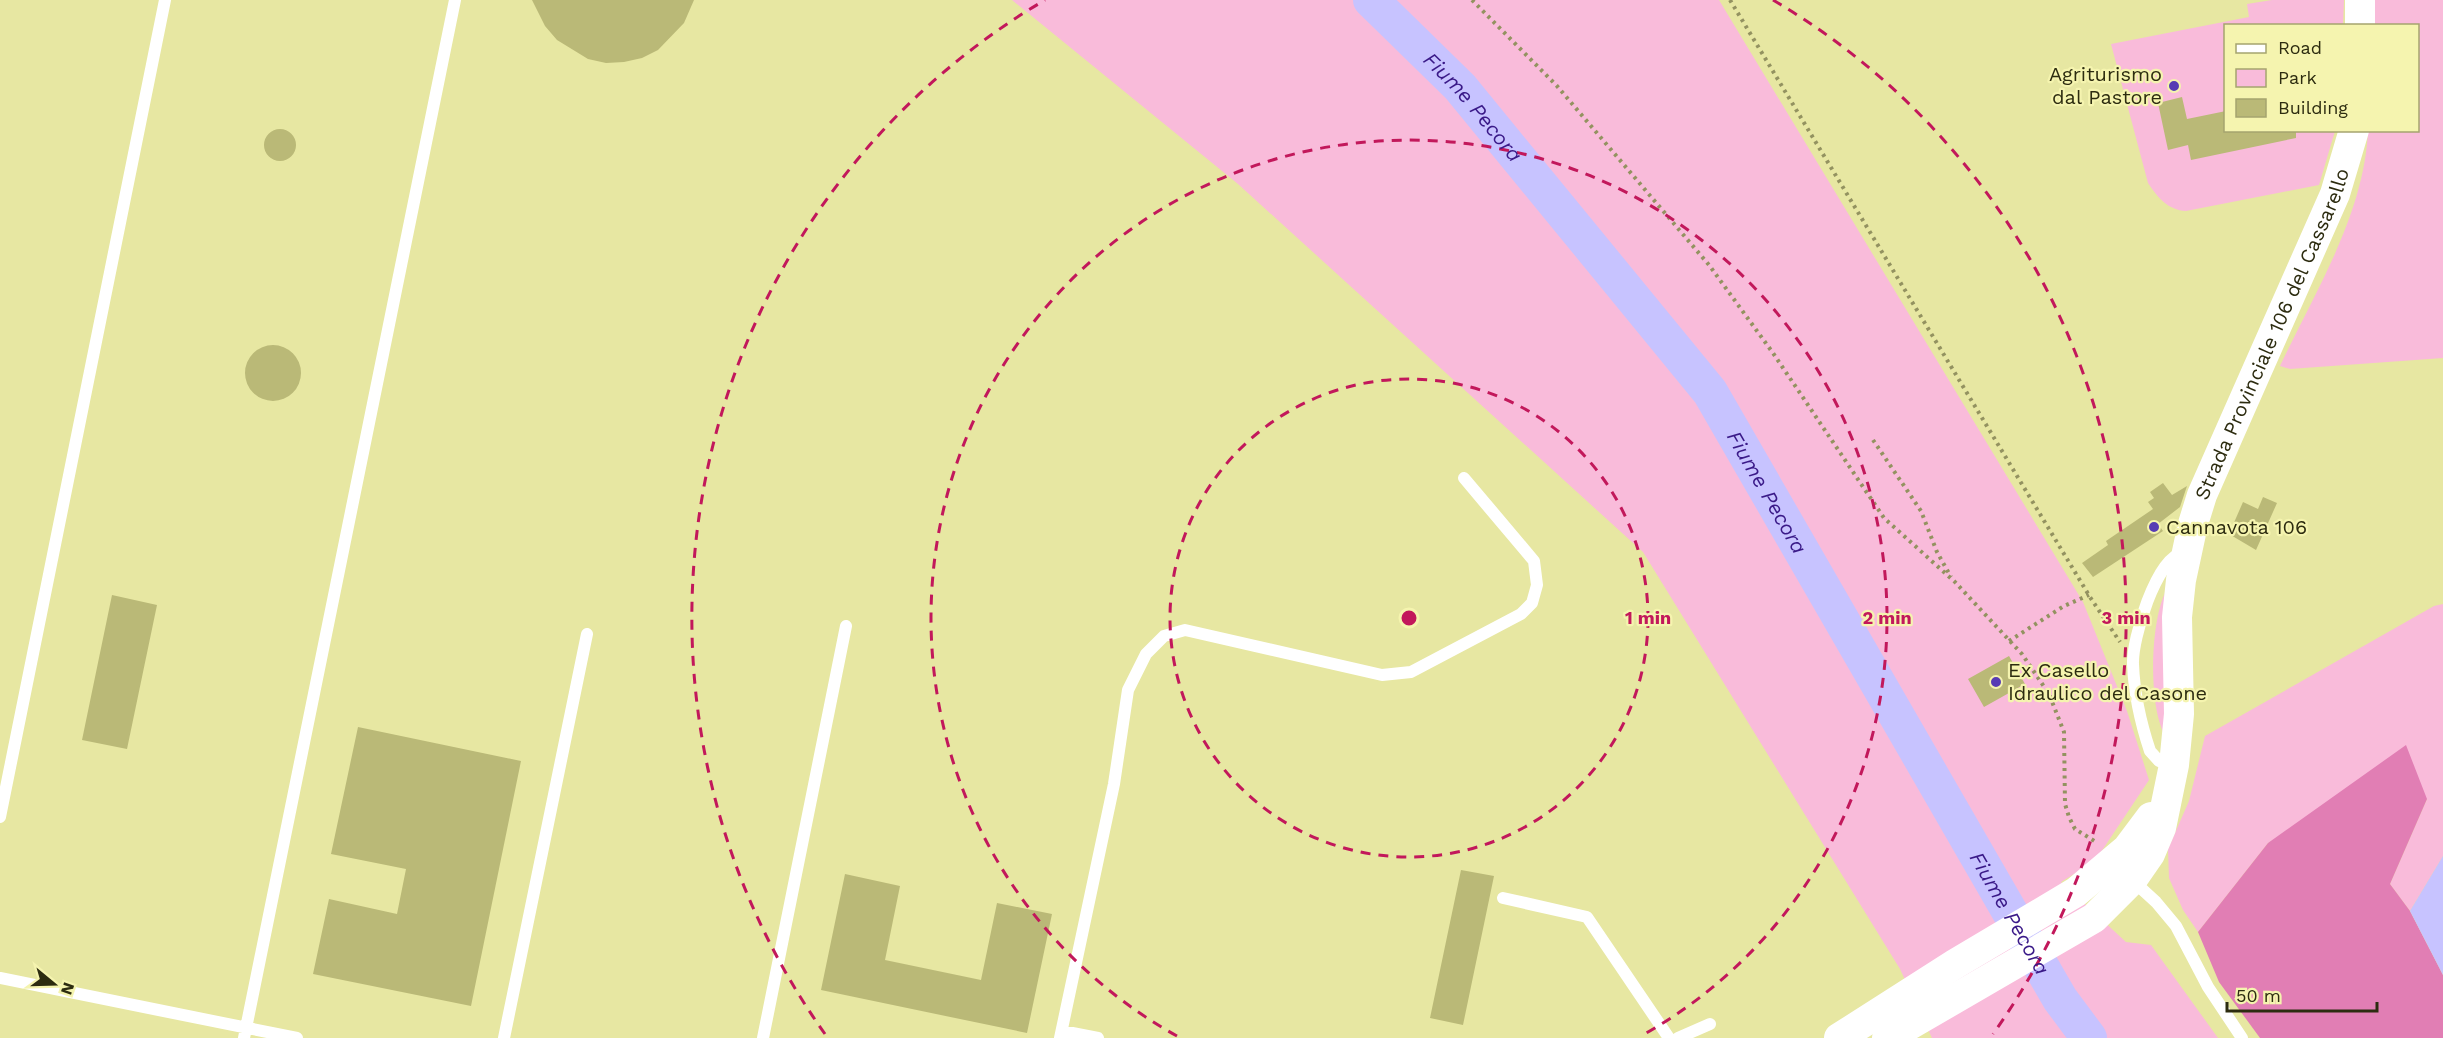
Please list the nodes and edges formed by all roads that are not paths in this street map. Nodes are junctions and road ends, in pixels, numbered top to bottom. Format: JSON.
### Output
{"nodes":[{"id":1,"x":165,"y":0,"type":"edge"},
{"id":2,"x":455,"y":0,"type":"edge"},
{"id":3,"x":2361,"y":0,"type":"edge"},
{"id":4,"x":2360,"y":24,"type":"edge"},
{"id":5,"x":2353,"y":132,"type":"edge"},
{"id":6,"x":1464,"y":478,"type":"dead end"},
{"id":7,"x":2186,"y":552,"type":"junction"},
{"id":8,"x":846,"y":626,"type":"dead end"},
{"id":9,"x":587,"y":634,"type":"dead end"},
{"id":10,"x":2171,"y":777,"type":"junction"},
{"id":11,"x":0,"y":817,"type":"edge"},
{"id":12,"x":2116,"y":861,"type":"junction"},
{"id":13,"x":1503,"y":898,"type":"dead end"},
{"id":14,"x":0,"y":978,"type":"edge"},
{"id":15,"x":1710,"y":1024,"type":"dead end"},
{"id":16,"x":245,"y":1033,"type":"edge"},
{"id":17,"x":1061,"y":1034,"type":"edge"},
{"id":18,"x":297,"y":1038,"type":"edge"},
{"id":19,"x":504,"y":1038,"type":"edge"},
{"id":20,"x":763,"y":1038,"type":"edge"},
{"id":21,"x":1098,"y":1038,"type":"edge"},
{"id":22,"x":1669,"y":1038,"type":"edge"},
{"id":23,"x":1678,"y":1038,"type":"edge"},
{"id":24,"x":1839,"y":1038,"type":"edge"},
{"id":25,"x":1887,"y":1038,"type":"edge"},
{"id":26,"x":2242,"y":1038,"type":"edge"}],
"edges":[{"from":1,"to":11,"type":"lane"},
{"from":2,"to":16,"type":"lane"},
{"from":3,"to":4,"type":"street"},
{"from":5,"to":7,"type":"street","name":"Strada Provinciale 106 del Cassarello"},
{"from":6,"to":17,"type":"lane"},
{"from":7,"to":10,"type":"street","name":"Strada Provinciale 106 del Cassarello"},
{"from":7,"to":10,"type":"lane"},
{"from":8,"to":20,"type":"lane"},
{"from":9,"to":19,"type":"lane"},
{"from":10,"to":12,"type":"street","name":"Strada Provinciale 106 del Cassarello"},
{"from":12,"to":24,"type":"street","name":"Strada Provinciale 106 del Cassarello"},
{"from":12,"to":25,"type":"street","name":"Strada Provinciale 106 del Cassarello"},
{"from":12,"to":26,"type":"lane"},
{"from":13,"to":22,"type":"lane"},
{"from":14,"to":16,"type":"lane"},
{"from":15,"to":23,"type":"lane"},
{"from":16,"to":18,"type":"lane"},
{"from":17,"to":21,"type":"lane"}]}
